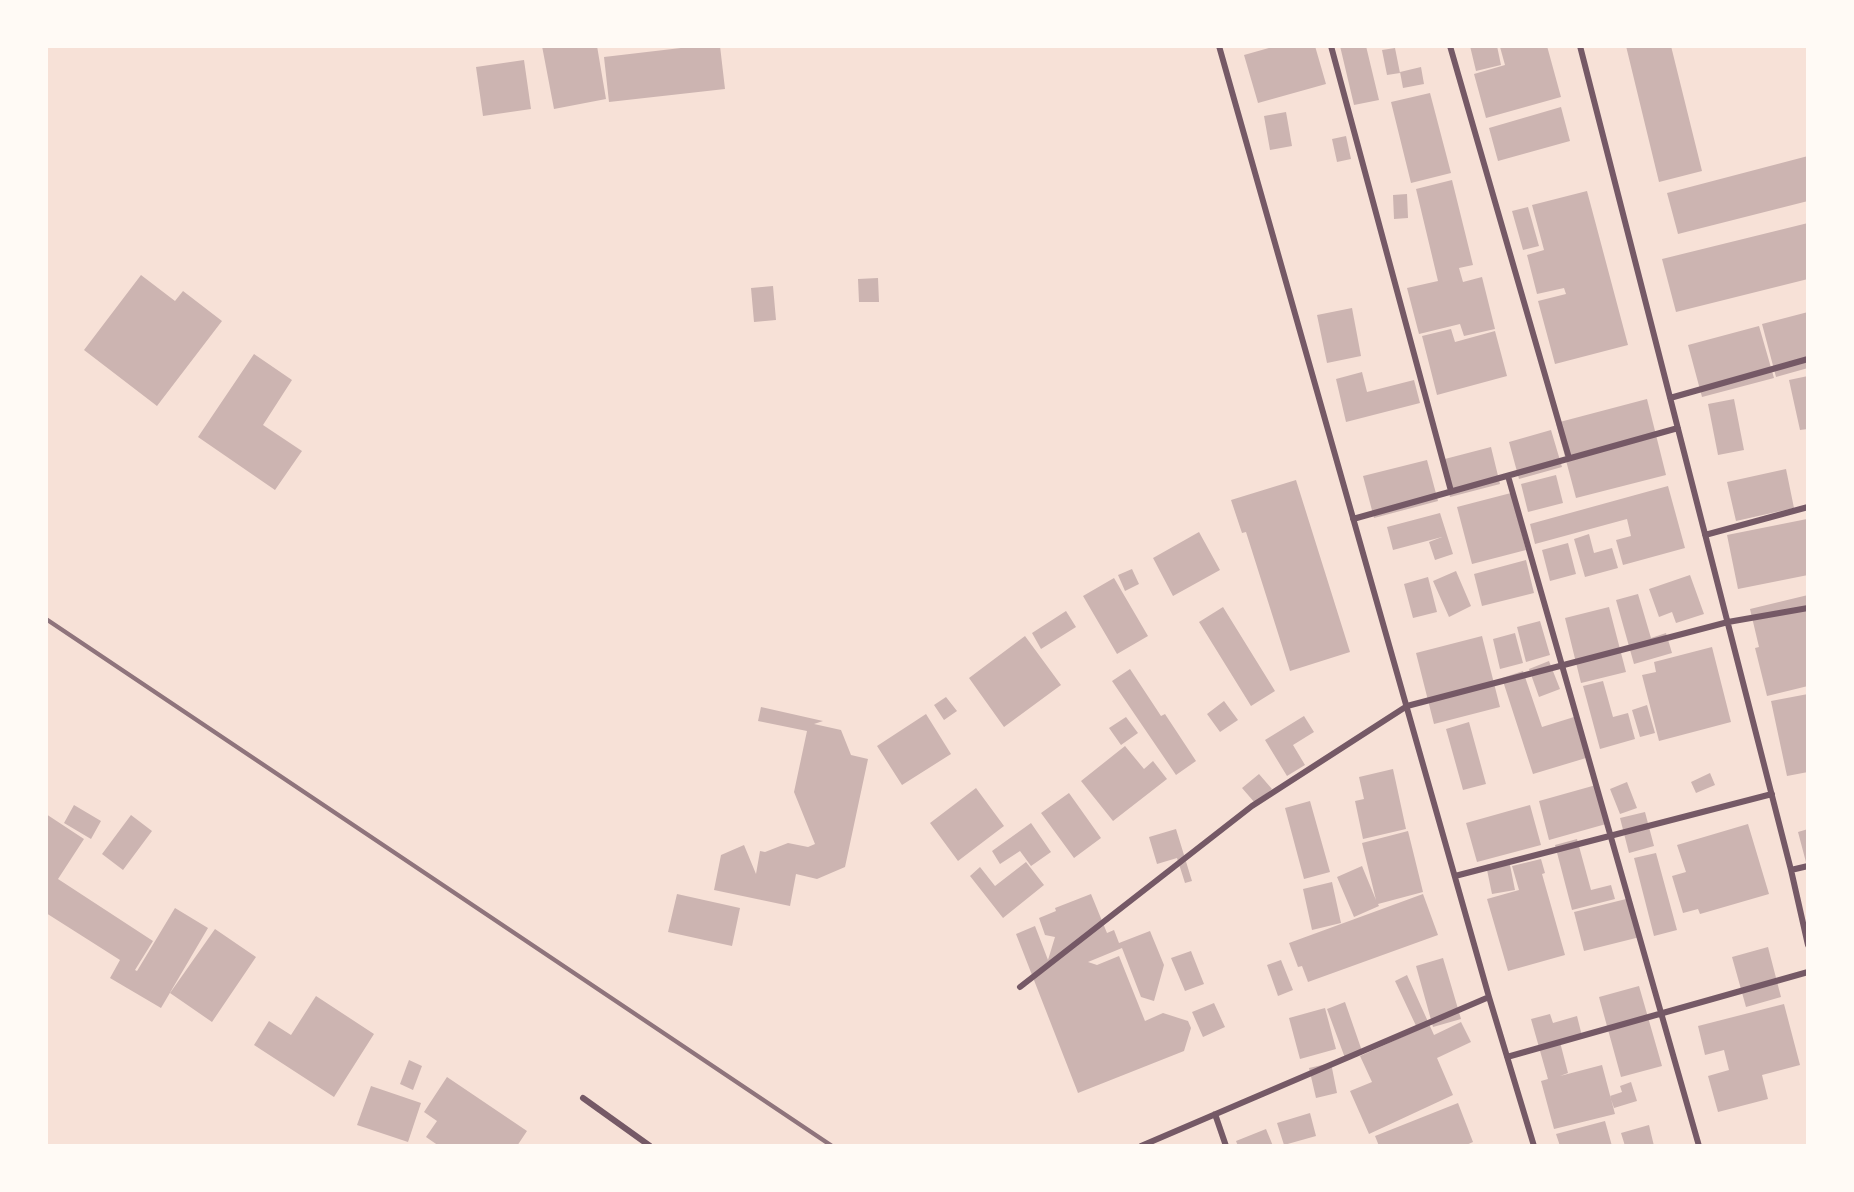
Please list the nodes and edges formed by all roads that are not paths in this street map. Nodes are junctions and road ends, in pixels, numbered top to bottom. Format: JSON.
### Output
{"nodes":[{"id":1,"x":1220,"y":46,"type":"edge"},
{"id":2,"x":1330,"y":46,"type":"edge"},
{"id":3,"x":1450,"y":46,"type":"edge"},
{"id":4,"x":1580,"y":46,"type":"edge"},
{"id":5,"x":1808,"y":359,"type":"edge"},
{"id":6,"x":1670,"y":398,"type":"junction"},
{"id":7,"x":1678,"y":428,"type":"junction"},
{"id":8,"x":1569,"y":458,"type":"junction"},
{"id":9,"x":1508,"y":476,"type":"junction"},
{"id":10,"x":1451,"y":491,"type":"junction"},
{"id":11,"x":1808,"y":507,"type":"edge"},
{"id":12,"x":1353,"y":519,"type":"junction"},
{"id":13,"x":1705,"y":535,"type":"junction"},
{"id":14,"x":1808,"y":608,"type":"edge"},
{"id":15,"x":1728,"y":622,"type":"junction"},
{"id":16,"x":1562,"y":666,"type":"junction"},
{"id":17,"x":1407,"y":706,"type":"junction"},
{"id":18,"x":1772,"y":794,"type":"junction"},
{"id":19,"x":1611,"y":836,"type":"junction"},
{"id":20,"x":1808,"y":866,"type":"edge"},
{"id":21,"x":1791,"y":870,"type":"junction"},
{"id":22,"x":1455,"y":876,"type":"junction"},
{"id":23,"x":1808,"y":945,"type":"edge"},
{"id":24,"x":1808,"y":972,"type":"edge"},
{"id":25,"x":1020,"y":987,"type":"dead end"},
{"id":26,"x":1489,"y":997,"type":"junction"},
{"id":27,"x":1661,"y":1014,"type":"junction"},
{"id":28,"x":1507,"y":1057,"type":"junction"},
{"id":29,"x":583,"y":1098,"type":"dead end"},
{"id":30,"x":1215,"y":1114,"type":"junction"},
{"id":31,"x":650,"y":1146,"type":"edge"},
{"id":32,"x":1141,"y":1146,"type":"edge"},
{"id":33,"x":1226,"y":1146,"type":"edge"},
{"id":34,"x":1534,"y":1146,"type":"edge"},
{"id":35,"x":1699,"y":1146,"type":"edge"}],
"edges":[{"from":1,"to":12,"type":"street"},
{"from":2,"to":10,"type":"street"},
{"from":3,"to":8,"type":"street"},
{"from":4,"to":6,"type":"street"},
{"from":5,"to":6,"type":"street"},
{"from":6,"to":7,"type":"street"},
{"from":7,"to":8,"type":"street"},
{"from":7,"to":13,"type":"street"},
{"from":8,"to":9,"type":"street"},
{"from":9,"to":10,"type":"street"},
{"from":9,"to":16,"type":"street"},
{"from":10,"to":12,"type":"street"},
{"from":11,"to":13,"type":"street"},
{"from":12,"to":17,"type":"street"},
{"from":13,"to":15,"type":"street"},
{"from":14,"to":15,"type":"street"},
{"from":15,"to":16,"type":"street"},
{"from":15,"to":18,"type":"street"},
{"from":16,"to":17,"type":"street"},
{"from":16,"to":19,"type":"street"},
{"from":17,"to":22,"type":"street"},
{"from":17,"to":25,"type":"street"},
{"from":18,"to":19,"type":"street"},
{"from":18,"to":21,"type":"street"},
{"from":19,"to":22,"type":"street"},
{"from":19,"to":27,"type":"street"},
{"from":20,"to":21,"type":"street"},
{"from":21,"to":23,"type":"street"},
{"from":22,"to":26,"type":"street"},
{"from":24,"to":27,"type":"street"},
{"from":26,"to":28,"type":"street"},
{"from":26,"to":30,"type":"street"},
{"from":27,"to":28,"type":"street"},
{"from":27,"to":35,"type":"street"},
{"from":28,"to":34,"type":"street"},
{"from":29,"to":31,"type":"street"},
{"from":30,"to":32,"type":"street"},
{"from":30,"to":33,"type":"street"}]}
